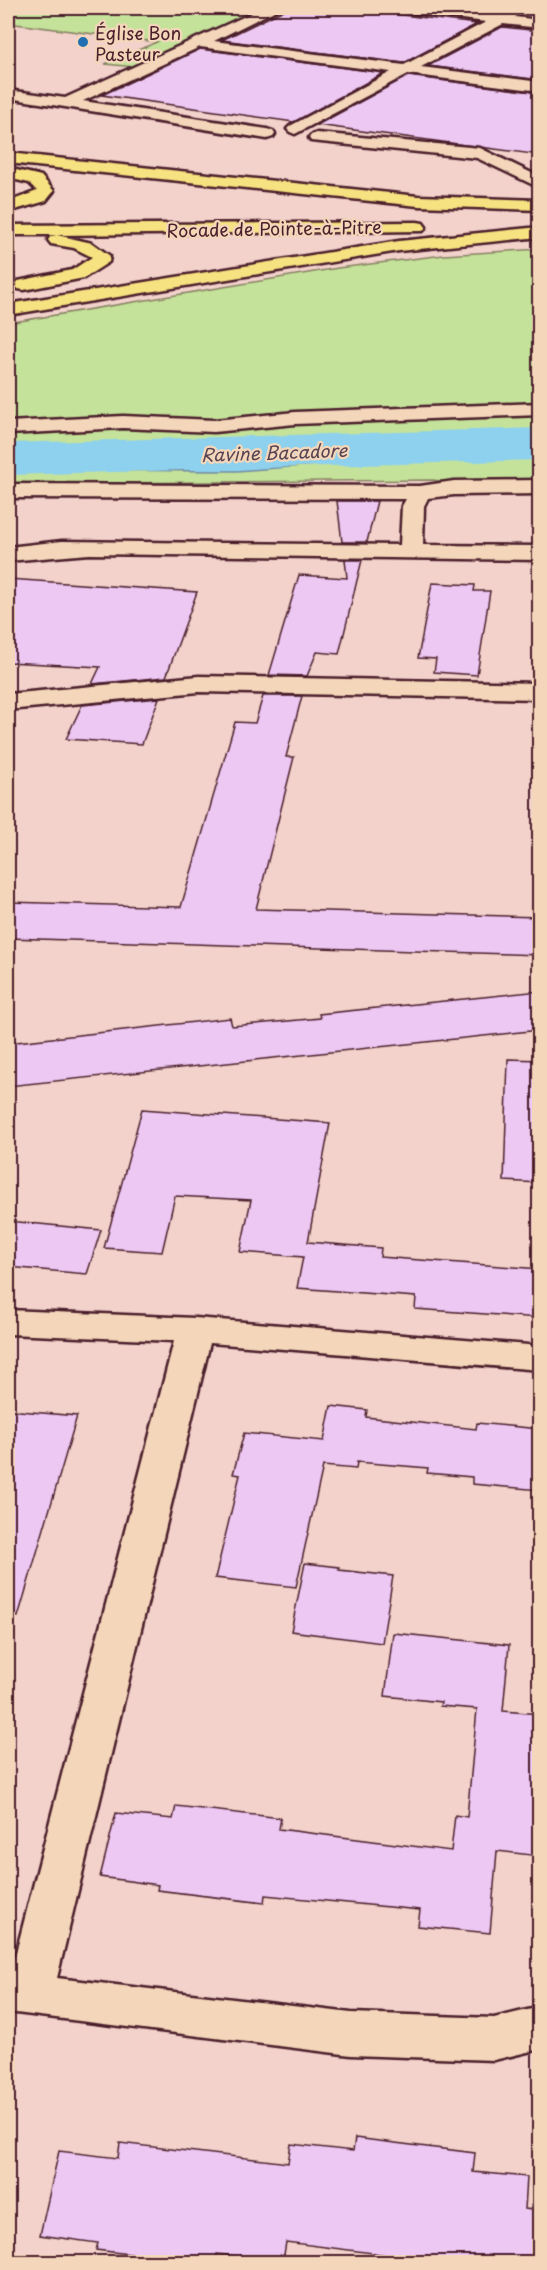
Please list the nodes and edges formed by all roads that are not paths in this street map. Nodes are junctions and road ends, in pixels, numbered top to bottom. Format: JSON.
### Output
{"nodes":[{"id":1,"x":273,"y":8,"type":"edge"},
{"id":2,"x":406,"y":8,"type":"edge"},
{"id":3,"x":522,"y":8,"type":"edge"},
{"id":4,"x":501,"y":19,"type":"junction"},
{"id":5,"x":540,"y":24,"type":"edge"},
{"id":6,"x":198,"y":43,"type":"junction"},
{"id":7,"x":407,"y":70,"type":"junction"},
{"id":8,"x":540,"y":87,"type":"edge"},
{"id":9,"x":8,"y":94,"type":"edge"},
{"id":10,"x":69,"y":102,"type":"junction"},
{"id":11,"x":289,"y":139,"type":"junction"},
{"id":12,"x":8,"y":158,"type":"edge"},
{"id":13,"x":8,"y":173,"type":"edge"},
{"id":14,"x":540,"y":183,"type":"edge"},
{"id":15,"x":540,"y":205,"type":"edge"},
{"id":16,"x":8,"y":207,"type":"edge"},
{"id":17,"x":540,"y":214,"type":"edge"},
{"id":18,"x":8,"y":217,"type":"edge"},
{"id":19,"x":540,"y":224,"type":"edge"},
{"id":20,"x":8,"y":230,"type":"edge"},
{"id":21,"x":540,"y":232,"type":"edge"},
{"id":22,"x":8,"y":236,"type":"edge"},
{"id":23,"x":8,"y":287,"type":"edge"},
{"id":24,"x":8,"y":310,"type":"edge"},
{"id":25,"x":540,"y":409,"type":"edge"},
{"id":26,"x":8,"y":428,"type":"edge"},
{"id":27,"x":540,"y":488,"type":"edge"},
{"id":28,"x":8,"y":491,"type":"edge"},
{"id":29,"x":420,"y":493,"type":"junction"},
{"id":30,"x":411,"y":552,"type":"junction"},
{"id":31,"x":540,"y":553,"type":"edge"},
{"id":32,"x":8,"y":554,"type":"edge"},
{"id":33,"x":540,"y":691,"type":"edge"},
{"id":34,"x":8,"y":702,"type":"edge"},
{"id":35,"x":8,"y":1322,"type":"edge"},
{"id":36,"x":195,"y":1330,"type":"junction"},
{"id":37,"x":540,"y":1358,"type":"edge"},
{"id":38,"x":18,"y":1994,"type":"edge"},
{"id":39,"x":540,"y":2028,"type":"edge"}],
"edges":[{"from":1,"to":6,"type":"street"},
{"from":2,"to":4,"type":"street"},
{"from":3,"to":4,"type":"street"},
{"from":4,"to":5,"type":"street"},
{"from":4,"to":7,"type":"street"},
{"from":6,"to":7,"type":"street"},
{"from":6,"to":10,"type":"street"},
{"from":7,"to":8,"type":"street"},
{"from":7,"to":11,"type":"street"},
{"from":9,"to":10,"type":"street"},
{"from":10,"to":11,"type":"street"},
{"from":11,"to":14,"type":"street"},
{"from":12,"to":15,"type":"highway"},
{"from":13,"to":16,"type":"highway"},
{"from":17,"to":18,"type":"highway","name":"Rocade de Pointe-à-Pitre"},
{"from":19,"to":20,"type":"highway","name":"Rocade de Pointe-à-Pitre"},
{"from":21,"to":24,"type":"highway"},
{"from":22,"to":23,"type":"highway"},
{"from":25,"to":26,"type":"street"},
{"from":27,"to":29,"type":"street"},
{"from":28,"to":29,"type":"street"},
{"from":29,"to":30,"type":"street"},
{"from":30,"to":31,"type":"street"},
{"from":30,"to":32,"type":"street"},
{"from":33,"to":34,"type":"street"},
{"from":35,"to":36,"type":"street"},
{"from":36,"to":37,"type":"street"},
{"from":36,"to":38,"type":"street"},
{"from":38,"to":39,"type":"street"}]}
